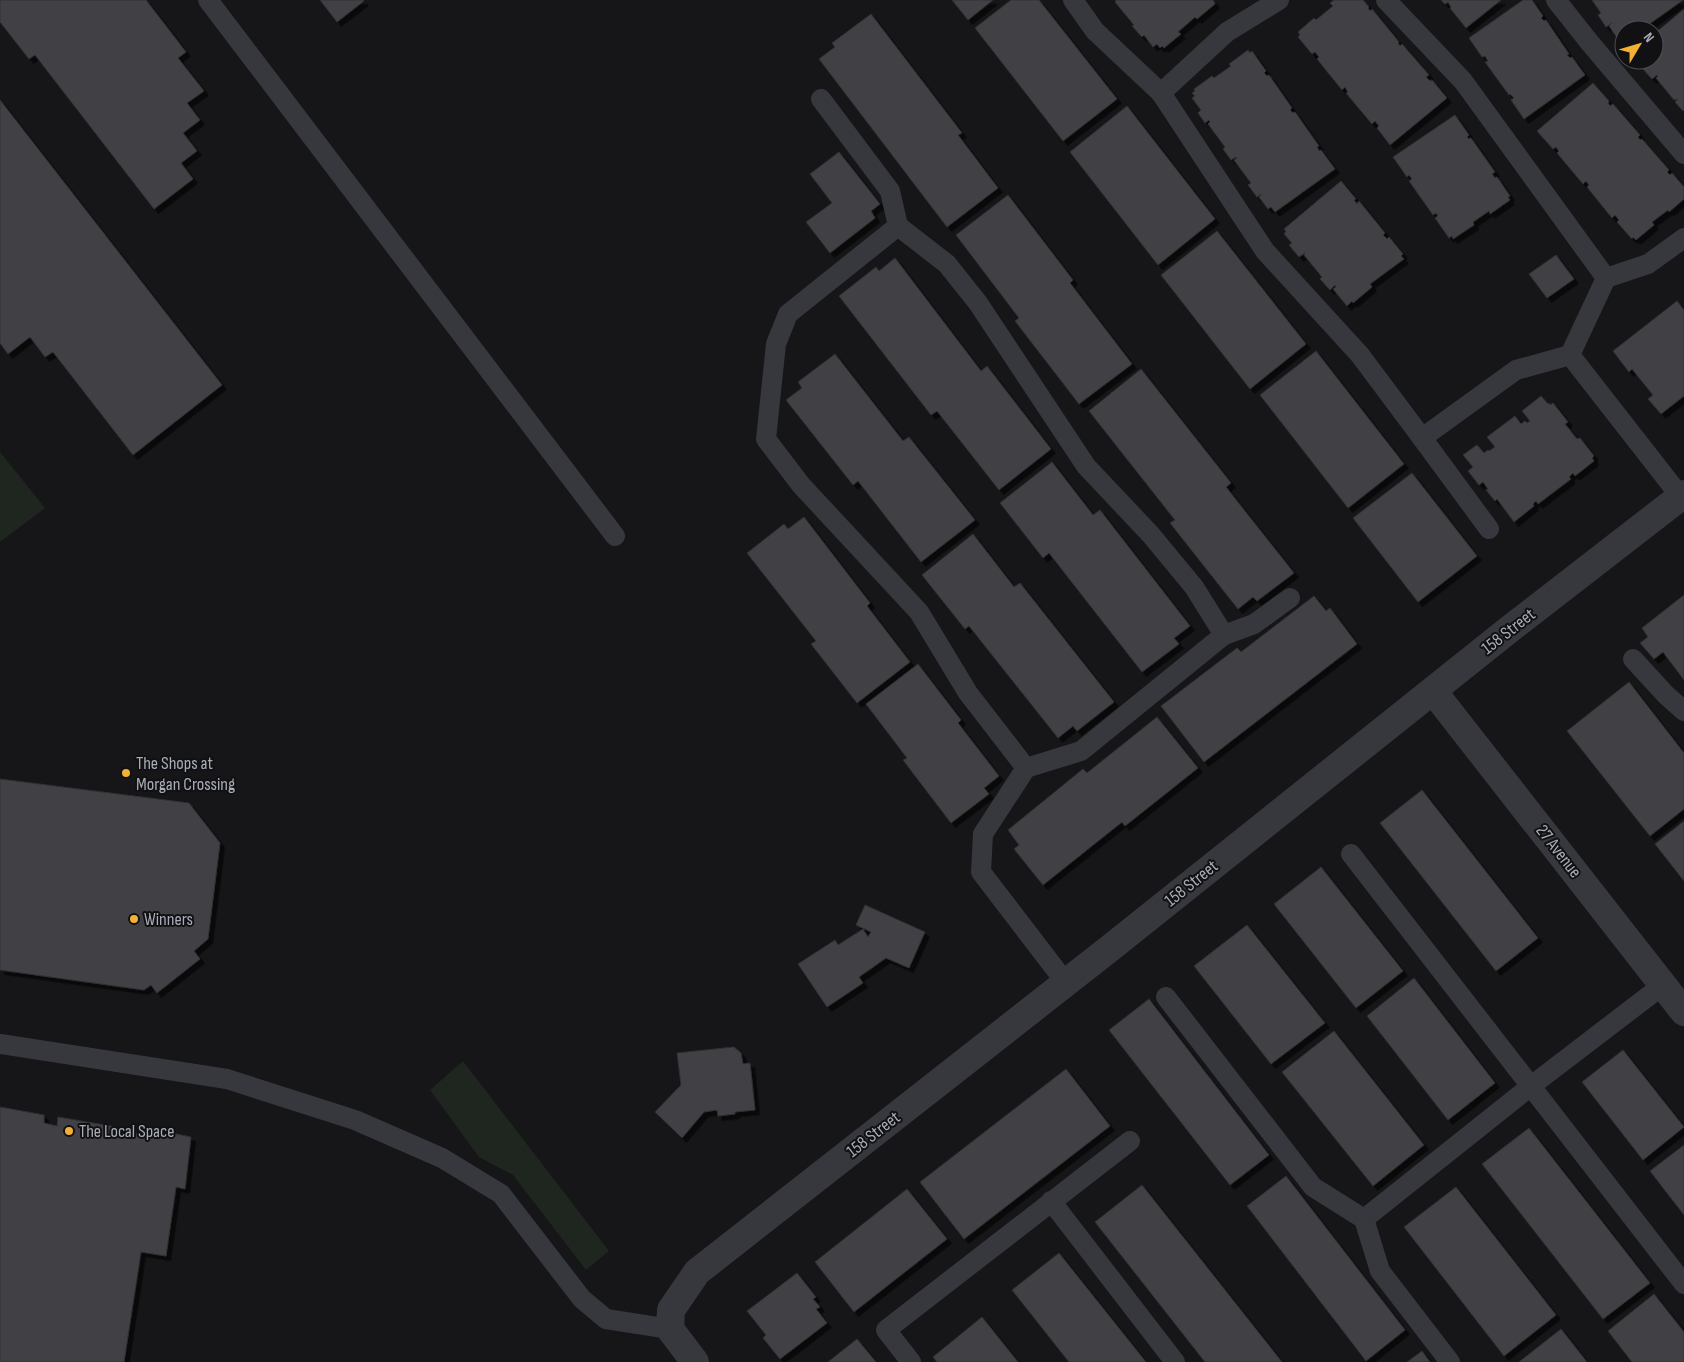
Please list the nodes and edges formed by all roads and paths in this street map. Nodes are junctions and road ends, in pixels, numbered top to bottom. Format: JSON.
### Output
{"nodes":[{"id":1,"x":208,"y":0,"type":"edge"},
{"id":2,"x":1073,"y":0,"type":"edge"},
{"id":3,"x":1279,"y":0,"type":"edge"},
{"id":4,"x":1386,"y":0,"type":"edge"},
{"id":5,"x":1556,"y":0,"type":"edge"},
{"id":6,"x":1161,"y":93,"type":"junction"},
{"id":7,"x":821,"y":99,"type":"dead end"},
{"id":8,"x":1684,"y":154,"type":"edge"},
{"id":9,"x":898,"y":226,"type":"junction"},
{"id":10,"x":1684,"y":238,"type":"edge"},
{"id":11,"x":1606,"y":278,"type":"junction"},
{"id":12,"x":1570,"y":354,"type":"junction"},
{"id":13,"x":1422,"y":438,"type":"junction"},
{"id":14,"x":1683,"y":497,"type":"edge"},
{"id":15,"x":1489,"y":529,"type":"dead end"},
{"id":16,"x":615,"y":536,"type":"dead end"},
{"id":17,"x":1290,"y":598,"type":"dead end"},
{"id":18,"x":1224,"y":635,"type":"junction"},
{"id":19,"x":1633,"y":658,"type":"dead end"},
{"id":20,"x":1433,"y":691,"type":"junction"},
{"id":21,"x":1684,"y":711,"type":"edge"},
{"id":22,"x":1026,"y":768,"type":"junction"},
{"id":23,"x":1351,"y":854,"type":"dead end"},
{"id":24,"x":1066,"y":983,"type":"junction"},
{"id":25,"x":1663,"y":985,"type":"junction"},
{"id":26,"x":1166,"y":998,"type":"dead end"},
{"id":27,"x":1684,"y":1012,"type":"edge"},
{"id":28,"x":0,"y":1044,"type":"edge"},
{"id":29,"x":1531,"y":1086,"type":"junction"},
{"id":30,"x":1130,"y":1140,"type":"dead end"},
{"id":31,"x":1051,"y":1201,"type":"junction"},
{"id":32,"x":1364,"y":1219,"type":"junction"},
{"id":33,"x":1684,"y":1284,"type":"edge"},
{"id":34,"x":670,"y":1329,"type":"junction"},
{"id":35,"x":696,"y":1362,"type":"edge"},
{"id":36,"x":911,"y":1362,"type":"edge"},
{"id":37,"x":1175,"y":1362,"type":"edge"},
{"id":38,"x":1450,"y":1362,"type":"edge"}],
"edges":[{"from":1,"to":16,"type":"lane"},
{"from":2,"to":6,"type":"lane"},
{"from":3,"to":6,"type":"lane"},
{"from":4,"to":11,"type":"lane"},
{"from":5,"to":8,"type":"lane"},
{"from":6,"to":13,"type":"lane"},
{"from":7,"to":9,"type":"lane"},
{"from":9,"to":18,"type":"lane"},
{"from":9,"to":22,"type":"lane"},
{"from":10,"to":11,"type":"lane"},
{"from":11,"to":12,"type":"lane"},
{"from":12,"to":13,"type":"lane"},
{"from":12,"to":14,"type":"lane"},
{"from":13,"to":15,"type":"lane"},
{"from":14,"to":20,"type":"street","name":"158 Street"},
{"from":17,"to":18,"type":"lane"},
{"from":18,"to":22,"type":"lane"},
{"from":19,"to":21,"type":"lane"},
{"from":20,"to":24,"type":"street","name":"158 Street"},
{"from":20,"to":25,"type":"street","name":"27 Avenue"},
{"from":22,"to":24,"type":"lane"},
{"from":23,"to":29,"type":"lane"},
{"from":24,"to":34,"type":"street","name":"158 Street"},
{"from":25,"to":27,"type":"street","name":"27 Avenue"},
{"from":25,"to":29,"type":"lane"},
{"from":26,"to":32,"type":"lane"},
{"from":28,"to":34,"type":"lane"},
{"from":29,"to":32,"type":"lane"},
{"from":29,"to":33,"type":"lane"},
{"from":30,"to":31,"type":"lane"},
{"from":31,"to":36,"type":"lane"},
{"from":31,"to":37,"type":"lane"},
{"from":32,"to":38,"type":"lane"},
{"from":34,"to":35,"type":"street"}]}
